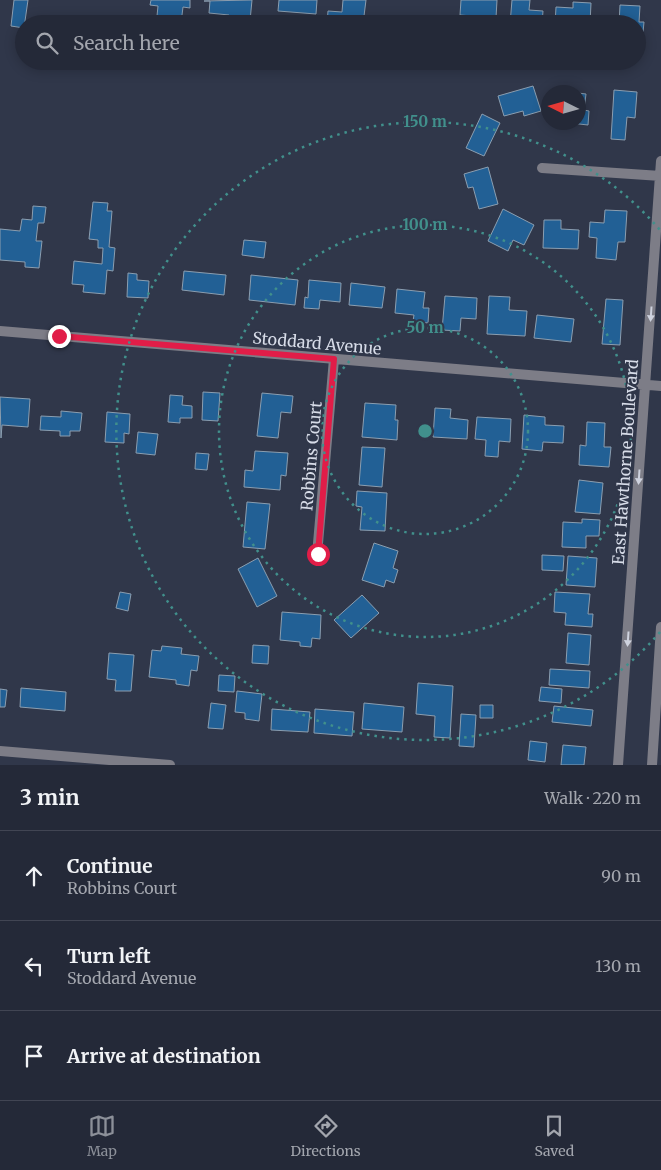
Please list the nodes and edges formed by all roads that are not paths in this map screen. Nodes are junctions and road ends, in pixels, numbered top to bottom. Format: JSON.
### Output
{"nodes":[{"id":1,"x":661,"y":161,"type":"edge"},
{"id":2,"x":542,"y":168,"type":"dead end"},
{"id":3,"x":660,"y":176,"type":"edge"},
{"id":4,"x":0,"y":331,"type":"edge"},
{"id":5,"x":334,"y":359,"type":"junction"},
{"id":6,"x":646,"y":385,"type":"junction"},
{"id":7,"x":661,"y":386,"type":"edge"},
{"id":8,"x":318,"y":554,"type":"dead end"},
{"id":9,"x":661,"y":627,"type":"edge"},
{"id":10,"x":0,"y":751,"type":"edge"},
{"id":11,"x":170,"y":765,"type":"edge"},
{"id":12,"x":618,"y":765,"type":"edge"},
{"id":13,"x":652,"y":765,"type":"edge"}],
"edges":[{"from":1,"to":3,"type":"street","name":"East Hawthorne Boulevard"},
{"from":2,"to":3,"type":"street"},
{"from":3,"to":6,"type":"street","name":"East Hawthorne Boulevard","one_way":true},
{"from":4,"to":5,"type":"street","name":"Stoddard Avenue"},
{"from":5,"to":6,"type":"street","name":"Stoddard Avenue"},
{"from":5,"to":8,"type":"street","name":"Robbins Court"},
{"from":6,"to":7,"type":"street","name":"Stoddard Avenue"},
{"from":6,"to":12,"type":"street","name":"East Hawthorne Boulevard","one_way":true},
{"from":9,"to":13,"type":"street"},
{"from":10,"to":11,"type":"street"}]}
